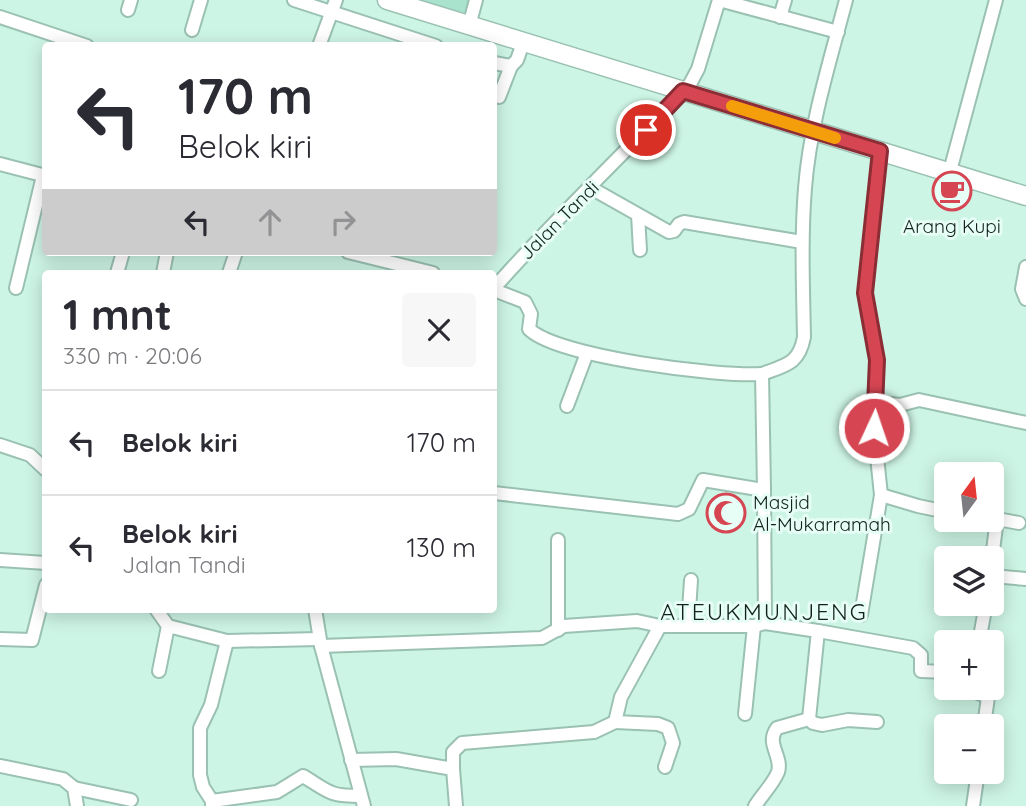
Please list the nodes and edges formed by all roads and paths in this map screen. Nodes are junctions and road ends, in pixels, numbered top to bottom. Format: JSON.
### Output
{"nodes":[{"id":1,"x":201,"y":0,"type":"edge"},
{"id":2,"x":294,"y":0,"type":"edge"},
{"id":3,"x":387,"y":0,"type":"edge"},
{"id":4,"x":476,"y":0,"type":"edge"},
{"id":5,"x":719,"y":0,"type":"edge"},
{"id":6,"x":785,"y":0,"type":"edge"},
{"id":7,"x":846,"y":0,"type":"edge"},
{"id":8,"x":996,"y":0,"type":"edge"},
{"id":9,"x":334,"y":6,"type":"edge"},
{"id":10,"x":0,"y":17,"type":"edge"},
{"id":11,"x":780,"y":17,"type":"junction"},
{"id":12,"x":468,"y":26,"type":"junction"},
{"id":13,"x":192,"y":30,"type":"dead end"},
{"id":14,"x":838,"y":32,"type":"junction"},
{"id":15,"x":75,"y":42,"type":"edge"},
{"id":16,"x":320,"y":42,"type":"edge"},
{"id":17,"x":426,"y":42,"type":"edge"},
{"id":18,"x":523,"y":43,"type":"junction"},
{"id":19,"x":497,"y":64,"type":"edge"},
{"id":20,"x":511,"y":66,"type":"junction"},
{"id":21,"x":683,"y":91,"type":"junction"},
{"id":22,"x":499,"y":97,"type":"dead end"},
{"id":23,"x":813,"y":131,"type":"junction"},
{"id":24,"x":880,"y":151,"type":"junction"},
{"id":25,"x":0,"y":164,"type":"edge"},
{"id":26,"x":950,"y":172,"type":"junction"},
{"id":27,"x":42,"y":175,"type":"edge"},
{"id":28,"x":42,"y":184,"type":"edge"},
{"id":29,"x":591,"y":188,"type":"junction"},
{"id":30,"x":1026,"y":196,"type":"edge"},
{"id":31,"x":638,"y":215,"type":"junction"},
{"id":32,"x":802,"y":242,"type":"junction"},
{"id":33,"x":640,"y":250,"type":"dead end"},
{"id":34,"x":366,"y":256,"type":"edge"},
{"id":35,"x":1026,"y":268,"type":"edge"},
{"id":36,"x":421,"y":270,"type":"edge"},
{"id":37,"x":497,"y":286,"type":"edge"},
{"id":38,"x":16,"y":288,"type":"dead end"},
{"id":39,"x":497,"y":290,"type":"edge"},
{"id":40,"x":1026,"y":299,"type":"edge"},
{"id":41,"x":587,"y":353,"type":"junction"},
{"id":42,"x":762,"y":374,"type":"junction"},
{"id":43,"x":876,"y":399,"type":"junction"},
{"id":44,"x":567,"y":406,"type":"dead end"},
{"id":45,"x":1026,"y":423,"type":"edge"},
{"id":46,"x":0,"y":445,"type":"edge"},
{"id":47,"x":42,"y":466,"type":"edge"},
{"id":48,"x":764,"y":491,"type":"junction"},
{"id":49,"x":497,"y":493,"type":"edge"},
{"id":50,"x":881,"y":495,"type":"junction"},
{"id":51,"x":934,"y":509,"type":"edge"},
{"id":52,"x":1004,"y":520,"type":"edge"},
{"id":53,"x":1019,"y":523,"type":"dead end"},
{"id":54,"x":558,"y":540,"type":"dead end"},
{"id":55,"x":0,"y":560,"type":"edge"},
{"id":56,"x":42,"y":563,"type":"edge"},
{"id":57,"x":1004,"y":577,"type":"edge"},
{"id":58,"x":1026,"y":579,"type":"edge"},
{"id":59,"x":691,"y":580,"type":"dead end"},
{"id":60,"x":42,"y":601,"type":"edge"},
{"id":61,"x":159,"y":613,"type":"edge"},
{"id":62,"x":316,"y":613,"type":"edge"},
{"id":63,"x":861,"y":615,"type":"dead end"},
{"id":64,"x":759,"y":625,"type":"junction"},
{"id":65,"x":168,"y":626,"type":"junction"},
{"id":66,"x":660,"y":626,"type":"junction"},
{"id":67,"x":688,"y":626,"type":"junction"},
{"id":68,"x":558,"y":630,"type":"junction"},
{"id":69,"x":818,"y":631,"type":"junction"},
{"id":70,"x":0,"y":639,"type":"edge"},
{"id":71,"x":227,"y":641,"type":"junction"},
{"id":72,"x":320,"y":643,"type":"junction"},
{"id":73,"x":159,"y":671,"type":"dead end"},
{"id":74,"x":934,"y":672,"type":"edge"},
{"id":75,"x":746,"y":714,"type":"dead end"},
{"id":76,"x":809,"y":719,"type":"junction"},
{"id":77,"x":615,"y":722,"type":"junction"},
{"id":78,"x":877,"y":722,"type":"dead end"},
{"id":79,"x":351,"y":760,"type":"junction"},
{"id":80,"x":1,"y":766,"type":"edge"},
{"id":81,"x":665,"y":767,"type":"dead end"},
{"id":82,"x":453,"y":769,"type":"junction"},
{"id":83,"x":976,"y":784,"type":"edge"},
{"id":84,"x":75,"y":788,"type":"junction"},
{"id":85,"x":131,"y":800,"type":"dead end"},
{"id":86,"x":363,"y":801,"type":"edge"},
{"id":87,"x":212,"y":804,"type":"edge"},
{"id":88,"x":77,"y":806,"type":"edge"},
{"id":89,"x":456,"y":806,"type":"edge"},
{"id":90,"x":755,"y":806,"type":"edge"},
{"id":91,"x":973,"y":806,"type":"edge"}],
"edges":[{"from":1,"to":13,"type":"street"},
{"from":2,"to":9,"type":"street"},
{"from":3,"to":12,"type":"street"},
{"from":4,"to":12,"type":"street"},
{"from":5,"to":11,"type":"street"},
{"from":5,"to":21,"type":"street","name":"Jalan Tandi"},
{"from":6,"to":11,"type":"street"},
{"from":7,"to":14,"type":"street"},
{"from":8,"to":26,"type":"street"},
{"from":9,"to":16,"type":"street"},
{"from":9,"to":17,"type":"street"},
{"from":10,"to":15,"type":"street"},
{"from":11,"to":14,"type":"street"},
{"from":12,"to":18,"type":"street"},
{"from":14,"to":23,"type":"street"},
{"from":18,"to":20,"type":"street"},
{"from":18,"to":21,"type":"street"},
{"from":19,"to":20,"type":"street"},
{"from":20,"to":22,"type":"street"},
{"from":21,"to":23,"type":"street"},
{"from":21,"to":29,"type":"street","name":"Jalan Tandi"},
{"from":23,"to":24,"type":"street"},
{"from":23,"to":32,"type":"street"},
{"from":24,"to":26,"type":"street"},
{"from":24,"to":43,"type":"street"},
{"from":25,"to":27,"type":"street"},
{"from":26,"to":30,"type":"street"},
{"from":28,"to":38,"type":"street"},
{"from":29,"to":31,"type":"street"},
{"from":29,"to":37,"type":"street","name":"Jalan Tandi"},
{"from":31,"to":32,"type":"street"},
{"from":31,"to":33,"type":"street"},
{"from":32,"to":42,"type":"street"},
{"from":34,"to":36,"type":"street"},
{"from":35,"to":40,"type":"street"},
{"from":39,"to":41,"type":"street"},
{"from":41,"to":42,"type":"street"},
{"from":41,"to":44,"type":"street"},
{"from":42,"to":48,"type":"street"},
{"from":43,"to":45,"type":"street"},
{"from":43,"to":50,"type":"street"},
{"from":46,"to":47,"type":"street"},
{"from":48,"to":49,"type":"street"},
{"from":48,"to":64,"type":"street"},
{"from":50,"to":51,"type":"street"},
{"from":50,"to":63,"type":"street"},
{"from":52,"to":53,"type":"street"},
{"from":54,"to":68,"type":"street"},
{"from":55,"to":56,"type":"street"},
{"from":57,"to":58,"type":"street"},
{"from":59,"to":67,"type":"street"},
{"from":60,"to":70,"type":"street"},
{"from":61,"to":65,"type":"street"},
{"from":62,"to":72,"type":"street"},
{"from":64,"to":67,"type":"street"},
{"from":64,"to":69,"type":"street"},
{"from":64,"to":75,"type":"street"},
{"from":65,"to":71,"type":"street"},
{"from":65,"to":73,"type":"street"},
{"from":66,"to":67,"type":"street"},
{"from":66,"to":68,"type":"street"},
{"from":66,"to":77,"type":"street"},
{"from":68,"to":72,"type":"street"},
{"from":69,"to":74,"type":"street"},
{"from":69,"to":76,"type":"street"},
{"from":71,"to":72,"type":"street"},
{"from":71,"to":87,"type":"street"},
{"from":72,"to":79,"type":"street"},
{"from":76,"to":78,"type":"street"},
{"from":76,"to":90,"type":"street"},
{"from":77,"to":81,"type":"street"},
{"from":77,"to":82,"type":"street"},
{"from":79,"to":82,"type":"street"},
{"from":79,"to":86,"type":"street"},
{"from":80,"to":84,"type":"street"},
{"from":82,"to":89,"type":"street"},
{"from":83,"to":91,"type":"street"},
{"from":84,"to":85,"type":"street"},
{"from":84,"to":88,"type":"street"},
{"from":86,"to":87,"type":"street"}]}
